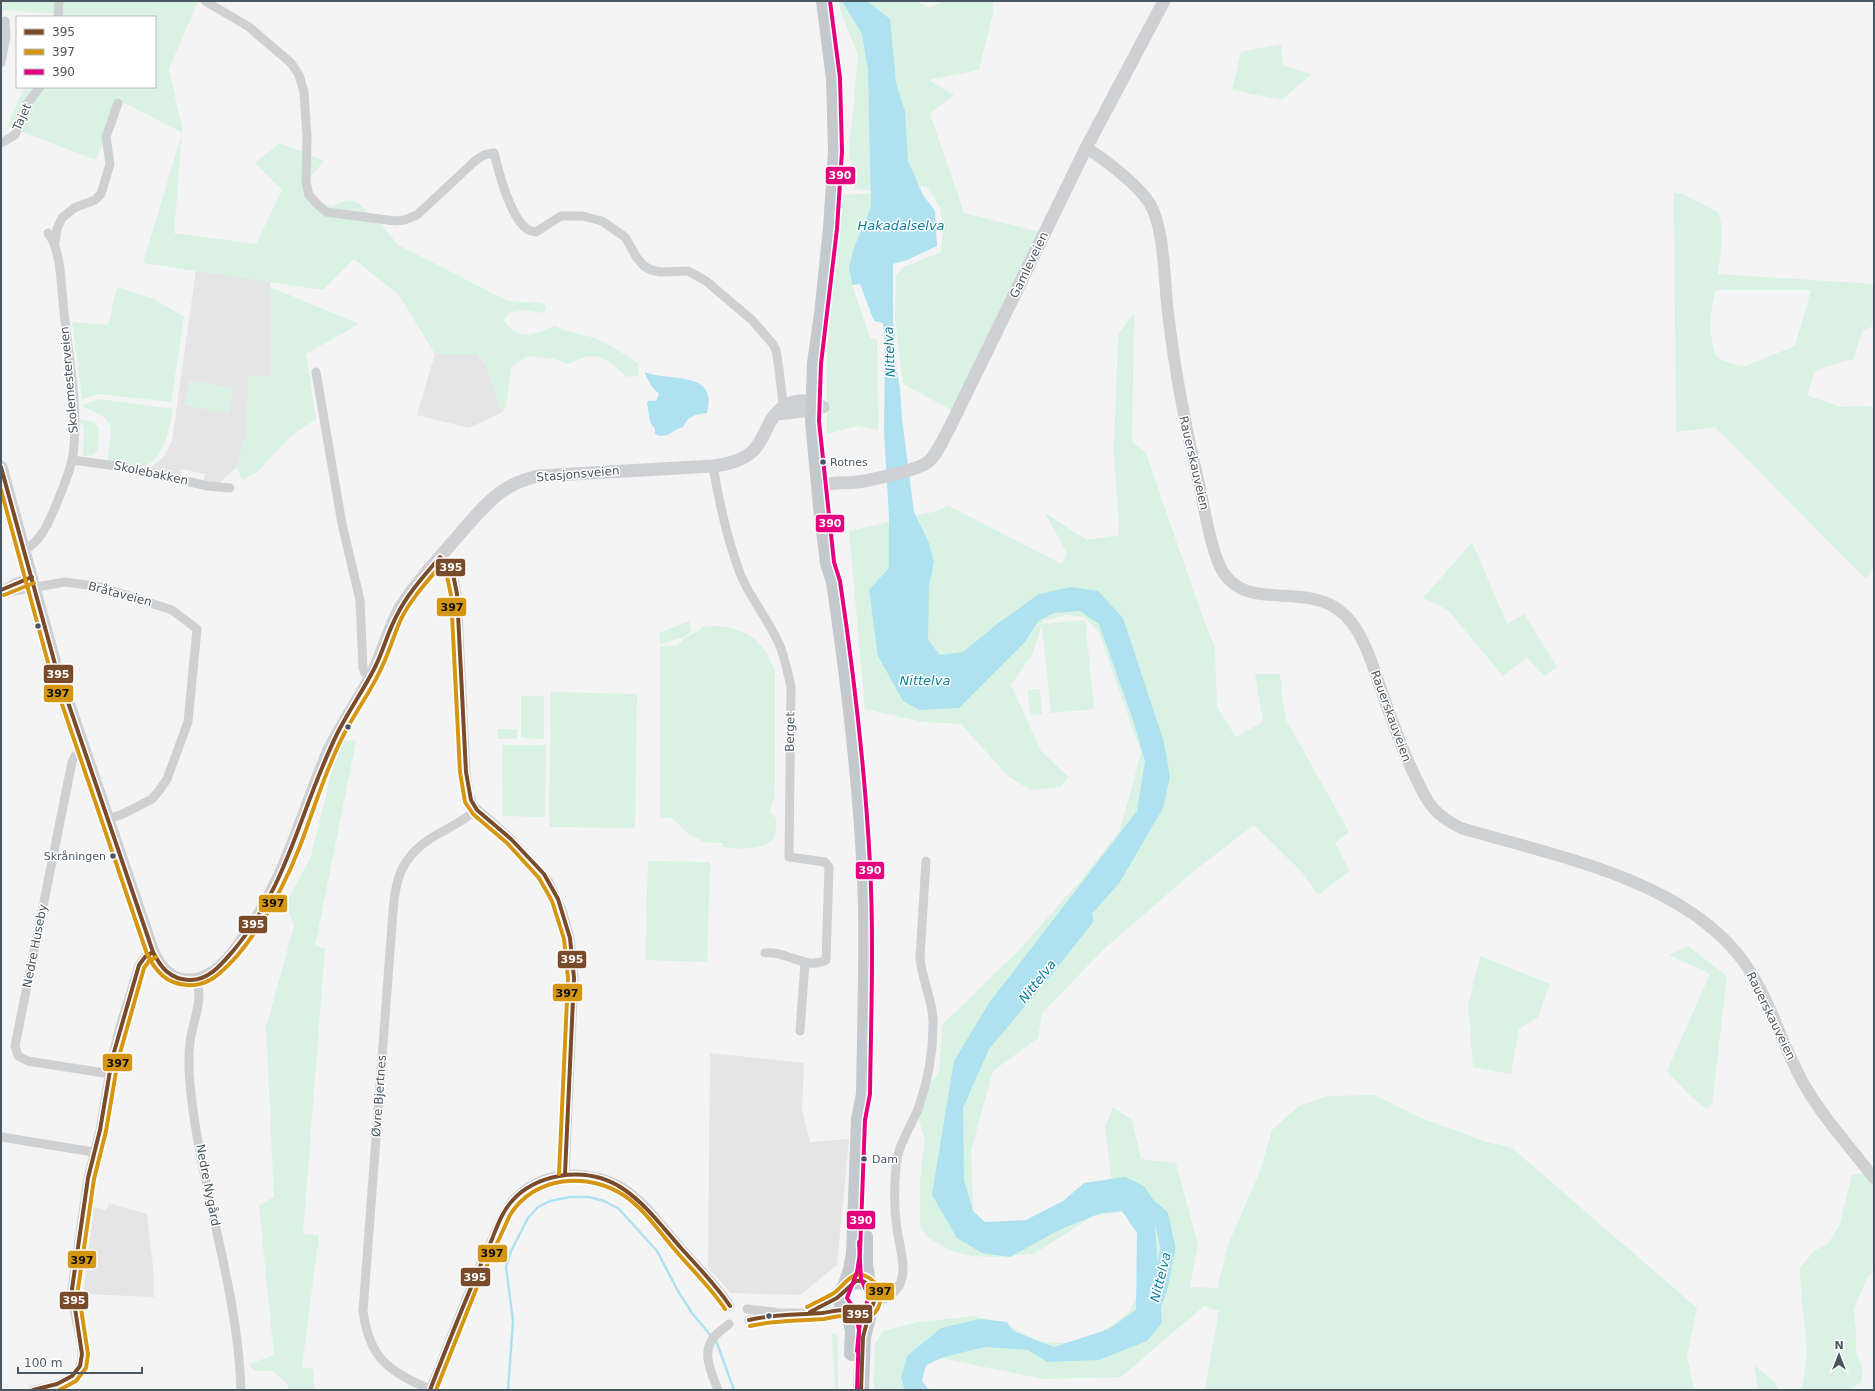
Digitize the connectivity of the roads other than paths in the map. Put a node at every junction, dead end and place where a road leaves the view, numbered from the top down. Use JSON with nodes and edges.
{"nodes":[{"id":1,"x":58,"y":1,"type":"edge"},
{"id":2,"x":205,"y":1,"type":"edge"},
{"id":3,"x":824,"y":1,"type":"edge"},
{"id":4,"x":1164,"y":1,"type":"edge"},
{"id":5,"x":58,"y":16,"type":"edge"},
{"id":6,"x":5,"y":21,"type":"dead end"},
{"id":7,"x":1,"y":62,"type":"edge"},
{"id":8,"x":39,"y":88,"type":"edge"},
{"id":9,"x":118,"y":103,"type":"dead end"},
{"id":10,"x":1,"y":143,"type":"edge"},
{"id":11,"x":1086,"y":148,"type":"junction"},
{"id":12,"x":48,"y":233,"type":"dead end"},
{"id":13,"x":55,"y":244,"type":"junction"},
{"id":14,"x":316,"y":372,"type":"dead end"},
{"id":15,"x":816,"y":406,"type":"junction"},
{"id":16,"x":781,"y":411,"type":"junction"},
{"id":17,"x":72,"y":460,"type":"junction"},
{"id":18,"x":713,"y":466,"type":"junction"},
{"id":19,"x":1,"y":467,"type":"edge"},
{"id":20,"x":230,"y":488,"type":"dead end"},
{"id":21,"x":825,"y":488,"type":"junction"},
{"id":22,"x":24,"y":550,"type":"junction"},
{"id":23,"x":440,"y":557,"type":"junction"},
{"id":24,"x":33,"y":582,"type":"junction"},
{"id":25,"x":2,"y":590,"type":"edge"},
{"id":26,"x":371,"y":677,"type":"junction"},
{"id":27,"x":85,"y":752,"type":"junction"},
{"id":28,"x":478,"y":810,"type":"junction"},
{"id":29,"x":108,"y":819,"type":"junction"},
{"id":30,"x":926,"y":861,"type":"dead end"},
{"id":31,"x":153,"y":952,"type":"junction"},
{"id":32,"x":766,"y":953,"type":"dead end"},
{"id":33,"x":805,"y":963,"type":"junction"},
{"id":34,"x":196,"y":980,"type":"junction"},
{"id":35,"x":800,"y":1031,"type":"dead end"},
{"id":36,"x":110,"y":1074,"type":"junction"},
{"id":37,"x":864,"y":1094,"type":"junction"},
{"id":38,"x":1,"y":1137,"type":"edge"},
{"id":39,"x":94,"y":1152,"type":"junction"},
{"id":40,"x":565,"y":1174,"type":"junction"},
{"id":41,"x":1873,"y":1177,"type":"edge"},
{"id":42,"x":899,"y":1286,"type":"junction"},
{"id":43,"x":844,"y":1291,"type":"junction"},
{"id":44,"x":871,"y":1297,"type":"junction"},
{"id":45,"x":730,"y":1306,"type":"dead end"},
{"id":46,"x":747,"y":1308,"type":"dead end"},
{"id":47,"x":847,"y":1311,"type":"junction"},
{"id":48,"x":810,"y":1312,"type":"junction"},
{"id":49,"x":777,"y":1313,"type":"junction"},
{"id":50,"x":749,"y":1320,"type":"dead end"},
{"id":51,"x":729,"y":1324,"type":"dead end"},
{"id":52,"x":33,"y":1390,"type":"edge"},
{"id":53,"x":241,"y":1390,"type":"edge"},
{"id":54,"x":430,"y":1390,"type":"edge"},
{"id":55,"x":718,"y":1390,"type":"edge"},
{"id":56,"x":851,"y":1390,"type":"edge"},
{"id":57,"x":861,"y":1390,"type":"edge"}],
"edges":[{"from":1,"to":5,"type":"street"},
{"from":2,"to":16,"type":"street"},
{"from":3,"to":15,"type":"highway"},
{"from":4,"to":11,"type":"main road","name":"Gamleveien"},
{"from":6,"to":7,"type":"street"},
{"from":8,"to":10,"type":"street","name":"Tajet"},
{"from":9,"to":13,"type":"street","name":"Skolemesterveien"},
{"from":11,"to":21,"type":"main road","name":"Gamleveien"},
{"from":11,"to":41,"type":"street","name":"Rauerskauveien"},
{"from":12,"to":13,"type":"street","name":"Skolemesterveien"},
{"from":13,"to":17,"type":"street","name":"Skolemesterveien"},
{"from":14,"to":26,"type":"street"},
{"from":15,"to":16,"type":"main road"},
{"from":15,"to":21,"type":"highway"},
{"from":16,"to":18,"type":"main road","name":"Stasjonsveien"},
{"from":17,"to":20,"type":"street","name":"Skolebakken"},
{"from":17,"to":22,"type":"street","name":"Skolemesterveien"},
{"from":18,"to":23,"type":"main road","name":"Stasjonsveien"},
{"from":18,"to":33,"type":"street","name":"Berget"},
{"from":19,"to":22,"type":"main road"},
{"from":21,"to":37,"type":"highway"},
{"from":22,"to":24,"type":"main road"},
{"from":23,"to":26,"type":"main road","name":"Stasjonsveien"},
{"from":23,"to":28,"type":"street"},
{"from":24,"to":25,"type":"street","name":"Bråtaveien"},
{"from":24,"to":27,"type":"main road"},
{"from":24,"to":29,"type":"street","name":"Bråtaveien"},
{"from":26,"to":34,"type":"main road","name":"Stasjonsveien"},
{"from":27,"to":29,"type":"main road"},
{"from":27,"to":36,"type":"street","name":"Nedre Huseby"},
{"from":28,"to":40,"type":"street"},
{"from":28,"to":54,"type":"street","name":"Øvre Bjertnes"},
{"from":29,"to":31,"type":"main road"},
{"from":30,"to":42,"type":"street"},
{"from":31,"to":34,"type":"main road"},
{"from":31,"to":36,"type":"street"},
{"from":32,"to":33,"type":"street","name":"Berget"},
{"from":33,"to":35,"type":"street"},
{"from":34,"to":53,"type":"street","name":"Nedre Nygård"},
{"from":36,"to":39,"type":"street"},
{"from":37,"to":43,"type":"highway"},
{"from":37,"to":44,"type":"highway"},
{"from":38,"to":39,"type":"street"},
{"from":39,"to":52,"type":"street"},
{"from":40,"to":45,"type":"street"},
{"from":40,"to":54,"type":"street"},
{"from":42,"to":44,"type":"street"},
{"from":42,"to":44,"type":"street"},
{"from":43,"to":44,"type":"highway"},
{"from":43,"to":47,"type":"highway"},
{"from":43,"to":48,"type":"street"},
{"from":44,"to":47,"type":"highway"},
{"from":44,"to":57,"type":"highway"},
{"from":46,"to":49,"type":"street"},
{"from":47,"to":48,"type":"street"},
{"from":47,"to":56,"type":"highway"},
{"from":48,"to":49,"type":"street"},
{"from":49,"to":50,"type":"street"},
{"from":51,"to":55,"type":"street"}]}
